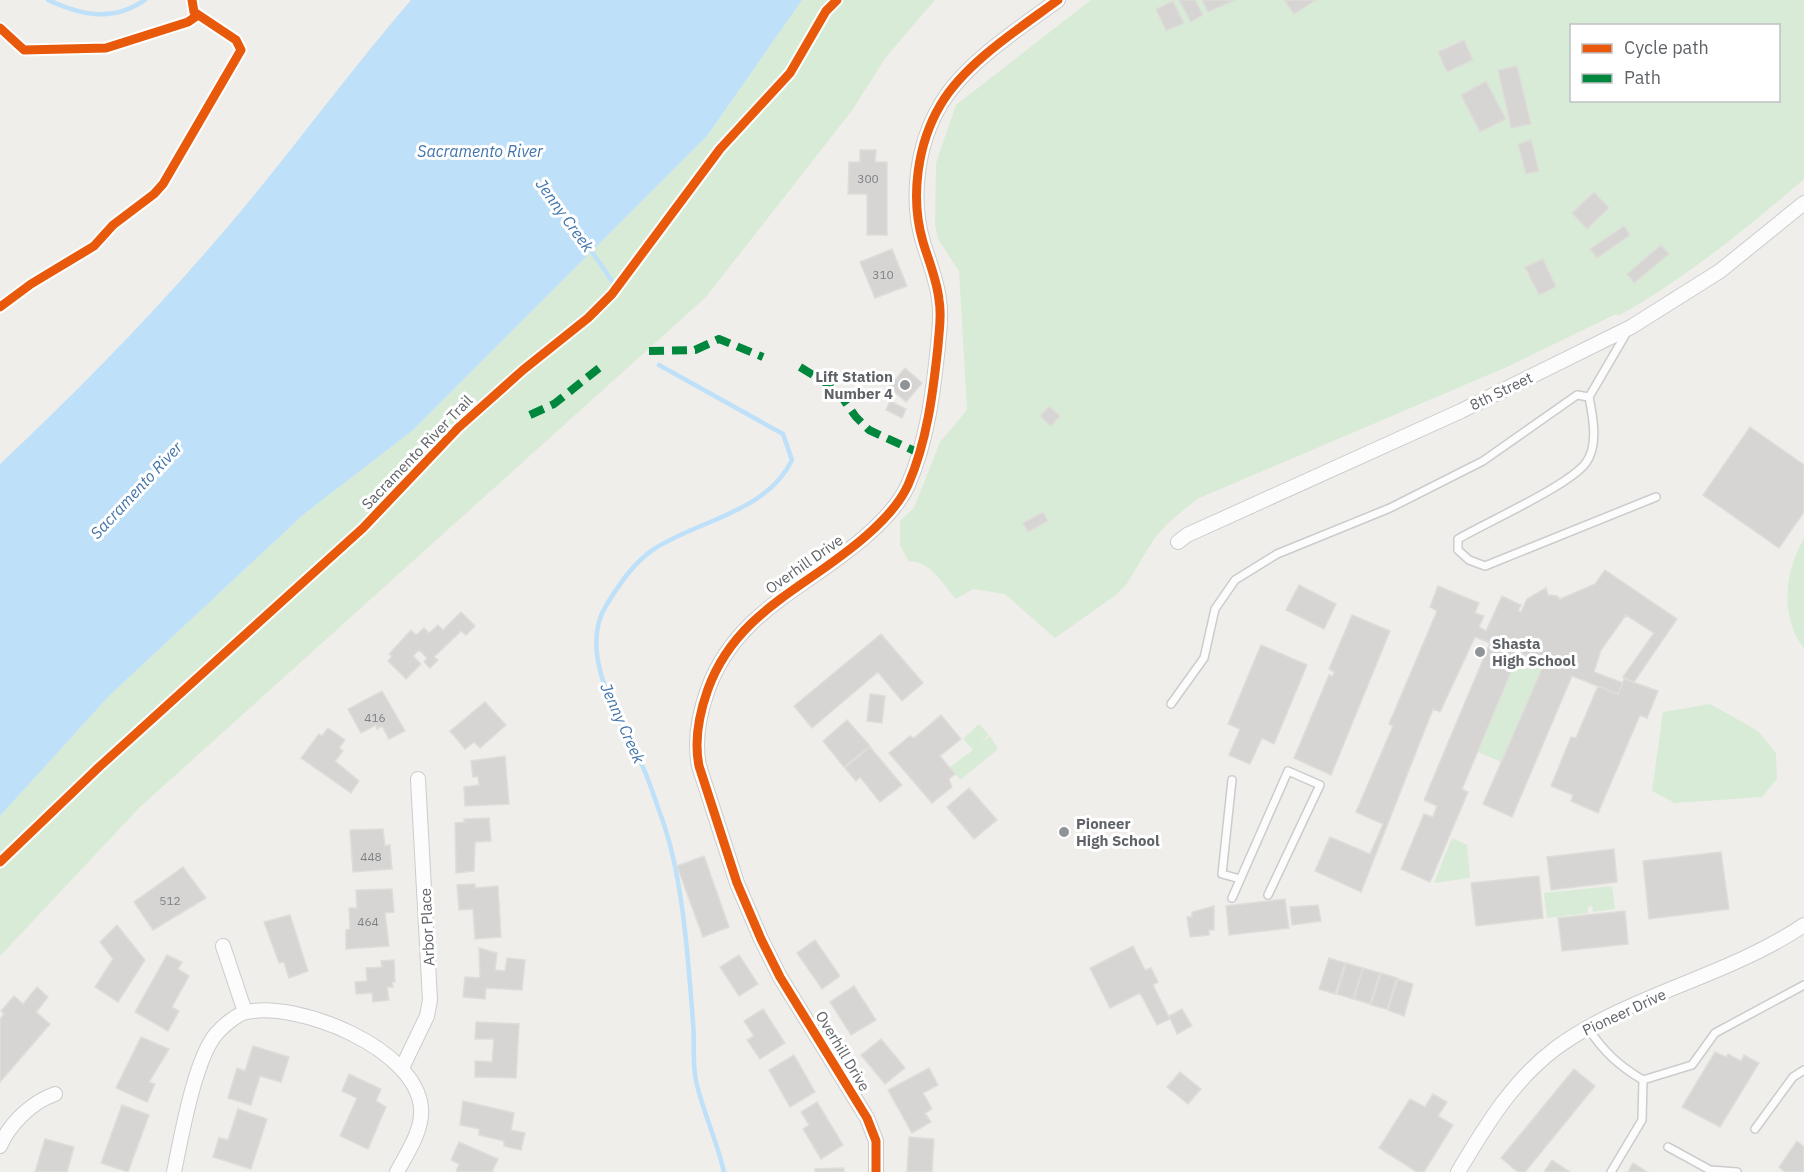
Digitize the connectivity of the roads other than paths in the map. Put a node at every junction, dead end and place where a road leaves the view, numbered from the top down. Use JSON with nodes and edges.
{"nodes":[{"id":1,"x":1058,"y":0,"type":"edge"},
{"id":2,"x":1804,"y":203,"type":"edge"},
{"id":3,"x":1631,"y":327,"type":"junction"},
{"id":4,"x":1589,"y":397,"type":"junction"},
{"id":5,"x":1656,"y":497,"type":"dead end"},
{"id":6,"x":1178,"y":542,"type":"dead end"},
{"id":7,"x":1171,"y":704,"type":"dead end"},
{"id":8,"x":418,"y":779,"type":"dead end"},
{"id":9,"x":1232,"y":780,"type":"dead end"},
{"id":10,"x":1240,"y":879,"type":"junction"},
{"id":11,"x":1268,"y":895,"type":"dead end"},
{"id":12,"x":1232,"y":898,"type":"dead end"},
{"id":13,"x":1804,"y":925,"type":"edge"},
{"id":14,"x":223,"y":946,"type":"dead end"},
{"id":15,"x":1804,"y":985,"type":"edge"},
{"id":16,"x":245,"y":1012,"type":"junction"},
{"id":17,"x":1588,"y":1028,"type":"junction"},
{"id":18,"x":402,"y":1068,"type":"junction"},
{"id":19,"x":1804,"y":1070,"type":"edge"},
{"id":20,"x":1643,"y":1080,"type":"junction"},
{"id":21,"x":55,"y":1094,"type":"dead end"},
{"id":22,"x":1755,"y":1129,"type":"dead end"},
{"id":23,"x":0,"y":1146,"type":"edge"},
{"id":24,"x":1668,"y":1147,"type":"dead end"},
{"id":25,"x":1709,"y":1171,"type":"edge"},
{"id":26,"x":174,"y":1172,"type":"edge"},
{"id":27,"x":397,"y":1172,"type":"edge"},
{"id":28,"x":876,"y":1172,"type":"edge"},
{"id":29,"x":1458,"y":1172,"type":"edge"},
{"id":30,"x":1611,"y":1172,"type":"edge"},
{"id":31,"x":1737,"y":1172,"type":"edge"}],
"edges":[{"from":1,"to":28,"type":"street","name":"Overhill Drive"},
{"from":2,"to":3,"type":"street","name":"8th Street"},
{"from":3,"to":4,"type":"lane"},
{"from":3,"to":6,"type":"street","name":"8th Street"},
{"from":4,"to":5,"type":"lane"},
{"from":4,"to":7,"type":"lane"},
{"from":8,"to":18,"type":"street","name":"Arbor Place"},
{"from":9,"to":10,"type":"lane"},
{"from":10,"to":11,"type":"lane"},
{"from":10,"to":12,"type":"lane"},
{"from":13,"to":17,"type":"street","name":"Pioneer Drive"},
{"from":14,"to":16,"type":"street"},
{"from":15,"to":20,"type":"lane"},
{"from":16,"to":18,"type":"street"},
{"from":16,"to":26,"type":"street"},
{"from":17,"to":20,"type":"lane"},
{"from":17,"to":29,"type":"street","name":"Pioneer Drive"},
{"from":18,"to":27,"type":"street"},
{"from":19,"to":22,"type":"lane"},
{"from":20,"to":30,"type":"lane"},
{"from":21,"to":23,"type":"street"},
{"from":24,"to":25,"type":"lane"},
{"from":25,"to":31,"type":"lane"}]}
